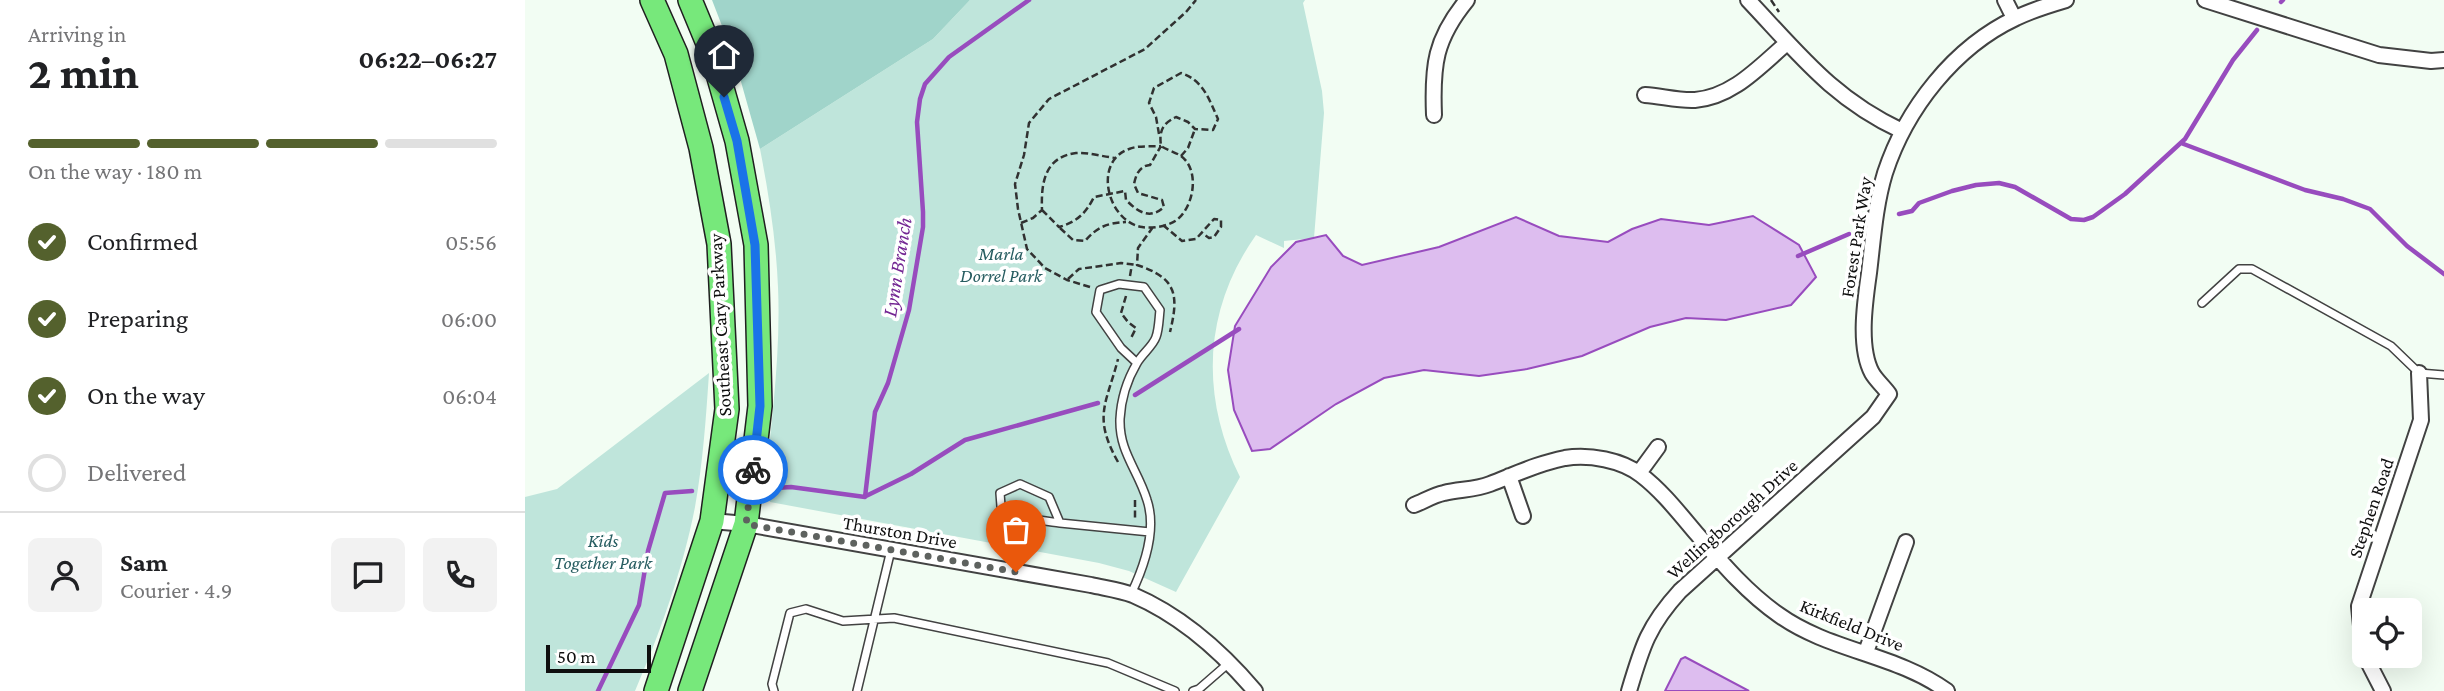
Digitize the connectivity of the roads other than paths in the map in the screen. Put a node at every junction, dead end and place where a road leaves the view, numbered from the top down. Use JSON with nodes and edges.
{"nodes":[{"id":1,"x":652,"y":0,"type":"edge"},
{"id":2,"x":690,"y":0,"type":"edge"},
{"id":3,"x":1467,"y":0,"type":"edge"},
{"id":4,"x":1748,"y":0,"type":"edge"},
{"id":5,"x":2005,"y":0,"type":"edge"},
{"id":6,"x":2066,"y":0,"type":"edge"},
{"id":7,"x":2205,"y":0,"type":"edge"},
{"id":8,"x":2014,"y":18,"type":"junction"},
{"id":9,"x":1787,"y":43,"type":"junction"},
{"id":10,"x":2444,"y":60,"type":"edge"},
{"id":11,"x":1645,"y":95,"type":"dead end"},
{"id":12,"x":1434,"y":114,"type":"dead end"},
{"id":13,"x":1902,"y":131,"type":"junction"},
{"id":14,"x":2202,"y":303,"type":"dead end"},
{"id":15,"x":1137,"y":363,"type":"junction"},
{"id":16,"x":2419,"y":373,"type":"junction"},
{"id":17,"x":2444,"y":375,"type":"edge"},
{"id":18,"x":1889,"y":394,"type":"joint"},
{"id":19,"x":1658,"y":447,"type":"dead end"},
{"id":20,"x":1640,"y":473,"type":"junction"},
{"id":21,"x":1509,"y":476,"type":"junction"},
{"id":22,"x":1414,"y":505,"type":"dead end"},
{"id":23,"x":1523,"y":516,"type":"dead end"},
{"id":24,"x":712,"y":521,"type":"junction"},
{"id":25,"x":1060,"y":523,"type":"junction"},
{"id":26,"x":746,"y":524,"type":"junction"},
{"id":27,"x":1150,"y":532,"type":"junction"},
{"id":28,"x":1906,"y":542,"type":"dead end"},
{"id":29,"x":891,"y":550,"type":"junction"},
{"id":30,"x":1718,"y":558,"type":"junction"},
{"id":31,"x":1131,"y":594,"type":"junction"},
{"id":32,"x":2362,"y":598,"type":"edge"},
{"id":33,"x":875,"y":619,"type":"junction"},
{"id":34,"x":1866,"y":652,"type":"junction"},
{"id":35,"x":1230,"y":662,"type":"junction"},
{"id":36,"x":2371,"y":668,"type":"edge"},
{"id":37,"x":1197,"y":690,"type":"edge"},
{"id":38,"x":656,"y":691,"type":"edge"},
{"id":39,"x":690,"y":691,"type":"edge"},
{"id":40,"x":774,"y":691,"type":"edge"},
{"id":41,"x":857,"y":691,"type":"edge"},
{"id":42,"x":1175,"y":691,"type":"edge"},
{"id":43,"x":1255,"y":691,"type":"edge"},
{"id":44,"x":1629,"y":691,"type":"edge"},
{"id":45,"x":1947,"y":691,"type":"edge"},
{"id":46,"x":2383,"y":691,"type":"edge"}],
"edges":[{"from":1,"to":24,"type":"main road","name":"Southeast Cary Parkway"},
{"from":2,"to":26,"type":"main road","name":"Southeast Cary Parkway"},
{"from":3,"to":12,"type":"street"},
{"from":4,"to":9,"type":"street"},
{"from":5,"to":8,"type":"street"},
{"from":6,"to":8,"type":"street","name":"Forest Park Way"},
{"from":7,"to":10,"type":"street"},
{"from":8,"to":13,"type":"street","name":"Forest Park Way"},
{"from":9,"to":11,"type":"street"},
{"from":9,"to":13,"type":"street"},
{"from":13,"to":18,"type":"street","name":"Forest Park Way"},
{"from":14,"to":16,"type":"lane"},
{"from":15,"to":15,"type":"lane"},
{"from":15,"to":27,"type":"lane"},
{"from":16,"to":17,"type":"lane"},
{"from":16,"to":32,"type":"street","name":"Stephen Road"},
{"from":18,"to":30,"type":"street","name":"Wellingborough Drive"},
{"from":19,"to":20,"type":"street"},
{"from":20,"to":21,"type":"street"},
{"from":20,"to":30,"type":"street","name":"Kirkfield Drive"},
{"from":21,"to":22,"type":"street"},
{"from":21,"to":23,"type":"street"},
{"from":24,"to":26,"type":"street","name":"Thurston Drive"},
{"from":24,"to":38,"type":"main road","name":"Southeast Cary Parkway"},
{"from":25,"to":25,"type":"lane"},
{"from":25,"to":27,"type":"lane"},
{"from":26,"to":29,"type":"street","name":"Thurston Drive"},
{"from":26,"to":39,"type":"main road","name":"Southeast Cary Parkway"},
{"from":27,"to":31,"type":"lane"},
{"from":28,"to":34,"type":"street"},
{"from":29,"to":31,"type":"street","name":"Thurston Drive"},
{"from":29,"to":33,"type":"lane"},
{"from":30,"to":34,"type":"street","name":"Kirkfield Drive"},
{"from":30,"to":44,"type":"street","name":"Wellingborough Drive"},
{"from":31,"to":35,"type":"street","name":"Thurston Drive"},
{"from":33,"to":40,"type":"lane"},
{"from":33,"to":41,"type":"lane"},
{"from":33,"to":42,"type":"lane"},
{"from":34,"to":45,"type":"street","name":"Kirkfield Drive"},
{"from":35,"to":37,"type":"lane"},
{"from":35,"to":43,"type":"street","name":"Thurston Drive"},
{"from":36,"to":46,"type":"street","name":"Stephen Road"}]}
